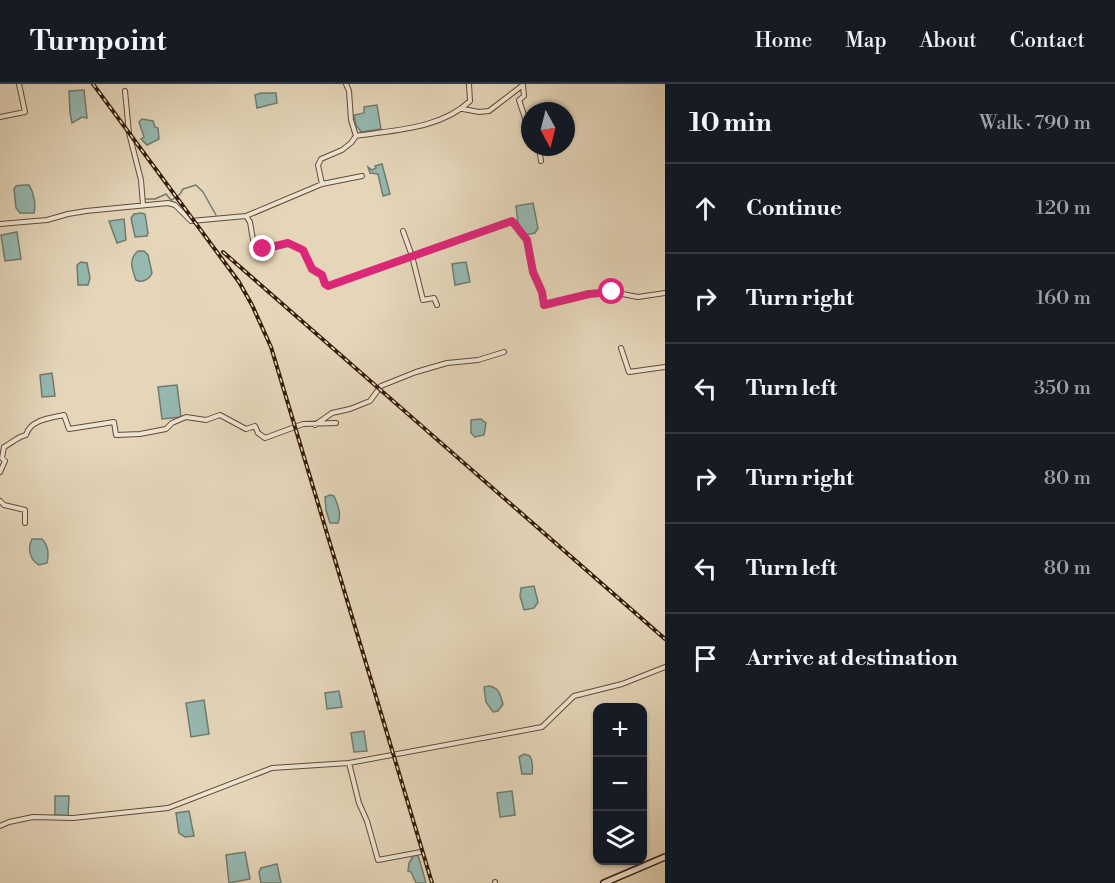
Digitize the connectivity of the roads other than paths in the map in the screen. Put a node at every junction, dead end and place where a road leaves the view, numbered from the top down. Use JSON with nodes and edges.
{"nodes":[{"id":1,"x":19,"y":84,"type":"edge"},
{"id":2,"x":346,"y":84,"type":"edge"},
{"id":3,"x":470,"y":84,"type":"edge"},
{"id":4,"x":523,"y":84,"type":"edge"},
{"id":5,"x":125,"y":91,"type":"dead end"},
{"id":6,"x":521,"y":106,"type":"edge"},
{"id":7,"x":463,"y":108,"type":"junction"},
{"id":8,"x":0,"y":117,"type":"edge"},
{"id":9,"x":356,"y":136,"type":"junction"},
{"id":10,"x":540,"y":156,"type":"edge"},
{"id":11,"x":541,"y":161,"type":"dead end"},
{"id":12,"x":362,"y":176,"type":"dead end"},
{"id":13,"x":322,"y":184,"type":"junction"},
{"id":14,"x":144,"y":205,"type":"junction"},
{"id":15,"x":246,"y":216,"type":"junction"},
{"id":16,"x":0,"y":225,"type":"edge"},
{"id":17,"x":403,"y":231,"type":"dead end"},
{"id":18,"x":412,"y":256,"type":"junction"},
{"id":19,"x":665,"y":293,"type":"edge"},
{"id":20,"x":437,"y":305,"type":"dead end"},
{"id":21,"x":621,"y":348,"type":"dead end"},
{"id":22,"x":504,"y":352,"type":"dead end"},
{"id":23,"x":665,"y":367,"type":"edge"},
{"id":24,"x":336,"y":423,"type":"dead end"},
{"id":25,"x":315,"y":425,"type":"junction"},
{"id":26,"x":0,"y":472,"type":"edge"},
{"id":27,"x":2,"y":503,"type":"edge"},
{"id":28,"x":0,"y":510,"type":"edge"},
{"id":29,"x":25,"y":523,"type":"dead end"},
{"id":30,"x":665,"y":667,"type":"edge"},
{"id":31,"x":349,"y":763,"type":"junction"},
{"id":32,"x":0,"y":826,"type":"edge"},
{"id":33,"x":421,"y":852,"type":"dead end"},
{"id":34,"x":665,"y":856,"type":"edge"},
{"id":35,"x":604,"y":883,"type":"edge"}],
"edges":[{"from":1,"to":8,"type":"street"},
{"from":2,"to":9,"type":"street"},
{"from":3,"to":7,"type":"street"},
{"from":4,"to":6,"type":"street"},
{"from":4,"to":7,"type":"street"},
{"from":5,"to":14,"type":"street"},
{"from":7,"to":9,"type":"street"},
{"from":9,"to":13,"type":"street"},
{"from":10,"to":11,"type":"street"},
{"from":12,"to":13,"type":"street"},
{"from":13,"to":15,"type":"street"},
{"from":14,"to":15,"type":"street"},
{"from":14,"to":16,"type":"street"},
{"from":15,"to":18,"type":"street"},
{"from":17,"to":18,"type":"street"},
{"from":18,"to":19,"type":"street"},
{"from":18,"to":20,"type":"street"},
{"from":21,"to":23,"type":"street"},
{"from":22,"to":25,"type":"street"},
{"from":24,"to":25,"type":"street"},
{"from":25,"to":26,"type":"street"},
{"from":27,"to":28,"type":"street"},
{"from":27,"to":29,"type":"street"},
{"from":30,"to":31,"type":"street"},
{"from":31,"to":32,"type":"street"},
{"from":31,"to":33,"type":"street"},
{"from":34,"to":35,"type":"main road"}]}
